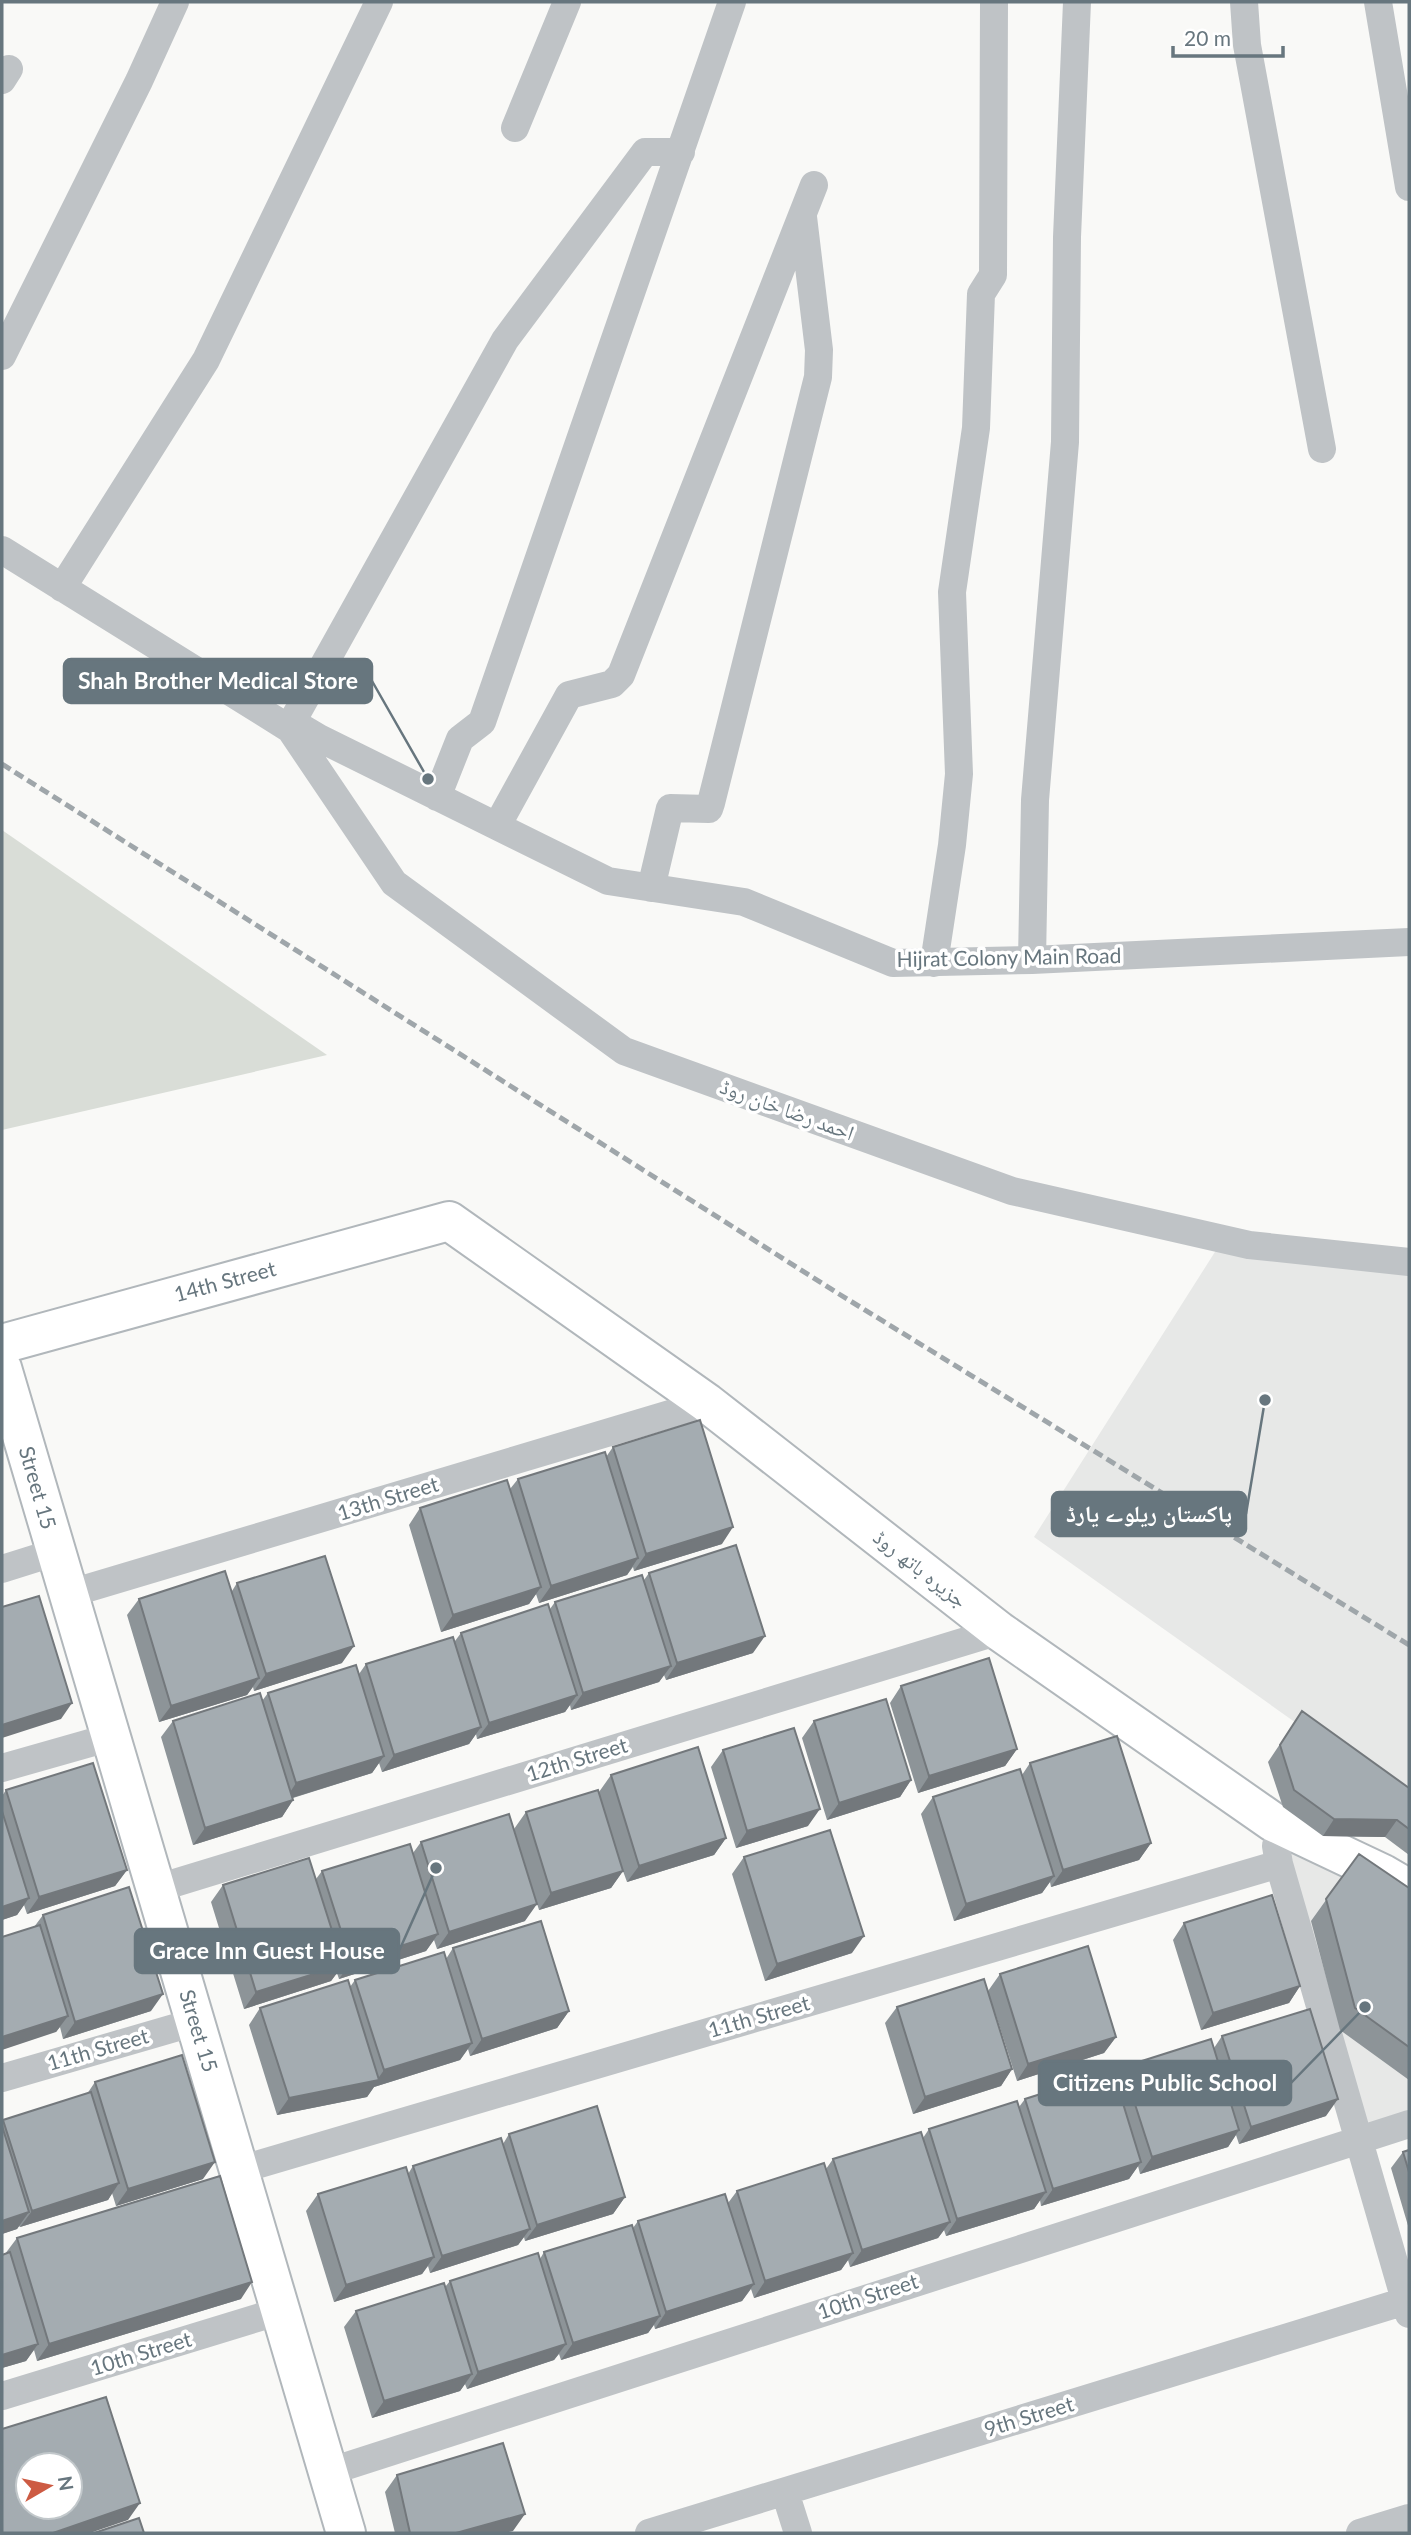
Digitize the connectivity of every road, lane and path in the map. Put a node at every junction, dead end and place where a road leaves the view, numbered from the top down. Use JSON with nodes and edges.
{"nodes":[{"id":1,"x":175,"y":2,"type":"edge"},
{"id":2,"x":379,"y":2,"type":"edge"},
{"id":3,"x":567,"y":2,"type":"edge"},
{"id":4,"x":732,"y":2,"type":"edge"},
{"id":5,"x":993,"y":2,"type":"edge"},
{"id":6,"x":1077,"y":2,"type":"edge"},
{"id":7,"x":1244,"y":2,"type":"edge"},
{"id":8,"x":1378,"y":2,"type":"edge"},
{"id":9,"x":515,"y":128,"type":"dead end"},
{"id":10,"x":681,"y":152,"type":"junction"},
{"id":11,"x":814,"y":185,"type":"dead end"},
{"id":12,"x":1409,"y":187,"type":"edge"},
{"id":13,"x":803,"y":213,"type":"junction"},
{"id":14,"x":2,"y":356,"type":"edge"},
{"id":15,"x":1322,"y":450,"type":"dead end"},
{"id":16,"x":2,"y":550,"type":"edge"},
{"id":17,"x":62,"y":588,"type":"junction"},
{"id":18,"x":291,"y":725,"type":"junction"},
{"id":19,"x":437,"y":797,"type":"junction"},
{"id":20,"x":497,"y":826,"type":"junction"},
{"id":21,"x":651,"y":888,"type":"junction"},
{"id":22,"x":1409,"y":942,"type":"edge"},
{"id":23,"x":1032,"y":960,"type":"junction"},
{"id":24,"x":934,"y":963,"type":"junction"},
{"id":25,"x":449,"y":1222,"type":"joint"},
{"id":26,"x":1409,"y":1262,"type":"edge"},
{"id":27,"x":2,"y":1344,"type":"edge"},
{"id":28,"x":2,"y":1368,"type":"edge"},
{"id":29,"x":707,"y":1403,"type":"junction"},
{"id":30,"x":56,"y":1552,"type":"junction"},
{"id":31,"x":2,"y":1569,"type":"edge"},
{"id":32,"x":68,"y":1594,"type":"junction"},
{"id":33,"x":999,"y":1631,"type":"junction"},
{"id":34,"x":111,"y":1737,"type":"junction"},
{"id":35,"x":2,"y":1768,"type":"edge"},
{"id":36,"x":1272,"y":1822,"type":"junction"},
{"id":37,"x":1279,"y":1864,"type":"junction"},
{"id":38,"x":155,"y":1889,"type":"junction"},
{"id":39,"x":1409,"y":1889,"type":"edge"},
{"id":40,"x":195,"y":2022,"type":"junction"},
{"id":41,"x":2,"y":2078,"type":"edge"},
{"id":42,"x":1409,"y":2124,"type":"edge"},
{"id":43,"x":1359,"y":2139,"type":"junction"},
{"id":44,"x":239,"y":2170,"type":"junction"},
{"id":45,"x":1408,"y":2305,"type":"edge"},
{"id":46,"x":281,"y":2311,"type":"junction"},
{"id":47,"x":2,"y":2396,"type":"edge"},
{"id":48,"x":328,"y":2472,"type":"junction"},
{"id":49,"x":785,"y":2492,"type":"junction"},
{"id":50,"x":1409,"y":2518,"type":"edge"},
{"id":51,"x":346,"y":2533,"type":"edge"},
{"id":52,"x":649,"y":2533,"type":"edge"},
{"id":53,"x":798,"y":2533,"type":"edge"},
{"id":54,"x":1360,"y":2533,"type":"edge"}],
"edges":[{"from":1,"to":14,"type":"street"},
{"from":2,"to":17,"type":"street"},
{"from":3,"to":9,"type":"street"},
{"from":4,"to":10,"type":"street"},
{"from":5,"to":24,"type":"street"},
{"from":6,"to":23,"type":"street"},
{"from":7,"to":15,"type":"street"},
{"from":8,"to":12,"type":"street"},
{"from":10,"to":18,"type":"street"},
{"from":10,"to":19,"type":"street"},
{"from":11,"to":13,"type":"street"},
{"from":13,"to":20,"type":"street"},
{"from":13,"to":21,"type":"street"},
{"from":16,"to":17,"type":"street","name":"Hijrat Colony Main Road"},
{"from":17,"to":18,"type":"street","name":"Hijrat Colony Main Road"},
{"from":18,"to":19,"type":"street","name":"Hijrat Colony Main Road"},
{"from":18,"to":26,"type":"street","name":"احمد رضا خان روڈ"},
{"from":19,"to":20,"type":"street","name":"Hijrat Colony Main Road"},
{"from":20,"to":21,"type":"street","name":"Hijrat Colony Main Road"},
{"from":21,"to":24,"type":"street","name":"Hijrat Colony Main Road"},
{"from":22,"to":23,"type":"street","name":"Hijrat Colony Main Road"},
{"from":23,"to":24,"type":"street","name":"Hijrat Colony Main Road"},
{"from":25,"to":27,"type":"street","name":"14th Street"},
{"from":25,"to":29,"type":"street","name":"جزیرہ باتھ روڈ"},
{"from":28,"to":30,"type":"street","name":"Street 15"},
{"from":29,"to":32,"type":"street","name":"13th Street"},
{"from":29,"to":33,"type":"street","name":"جزیرہ باتھ روڈ"},
{"from":30,"to":31,"type":"street"},
{"from":30,"to":32,"type":"street","name":"Street 15"},
{"from":32,"to":34,"type":"street","name":"Street 15"},
{"from":33,"to":36,"type":"street","name":"جزیرہ باتھ روڈ"},
{"from":33,"to":38,"type":"street","name":"12th Street"},
{"from":34,"to":35,"type":"street"},
{"from":34,"to":38,"type":"street","name":"Street 15"},
{"from":36,"to":37,"type":"street"},
{"from":36,"to":39,"type":"street","name":"جزیرہ باتھ روڈ"},
{"from":37,"to":43,"type":"street"},
{"from":37,"to":44,"type":"street","name":"11th Street"},
{"from":38,"to":40,"type":"street","name":"Street 15"},
{"from":40,"to":41,"type":"street","name":"11th Street"},
{"from":40,"to":44,"type":"street","name":"Street 15"},
{"from":42,"to":43,"type":"street","name":"10th Street"},
{"from":43,"to":45,"type":"street"},
{"from":43,"to":48,"type":"street","name":"10th Street"},
{"from":44,"to":46,"type":"street","name":"Street 15"},
{"from":45,"to":49,"type":"street","name":"9th Street"},
{"from":46,"to":47,"type":"street","name":"10th Street"},
{"from":46,"to":48,"type":"street","name":"Street 15"},
{"from":48,"to":51,"type":"street","name":"Street 15"},
{"from":49,"to":52,"type":"street","name":"9th Street"},
{"from":49,"to":53,"type":"street"},
{"from":50,"to":54,"type":"street"}]}
